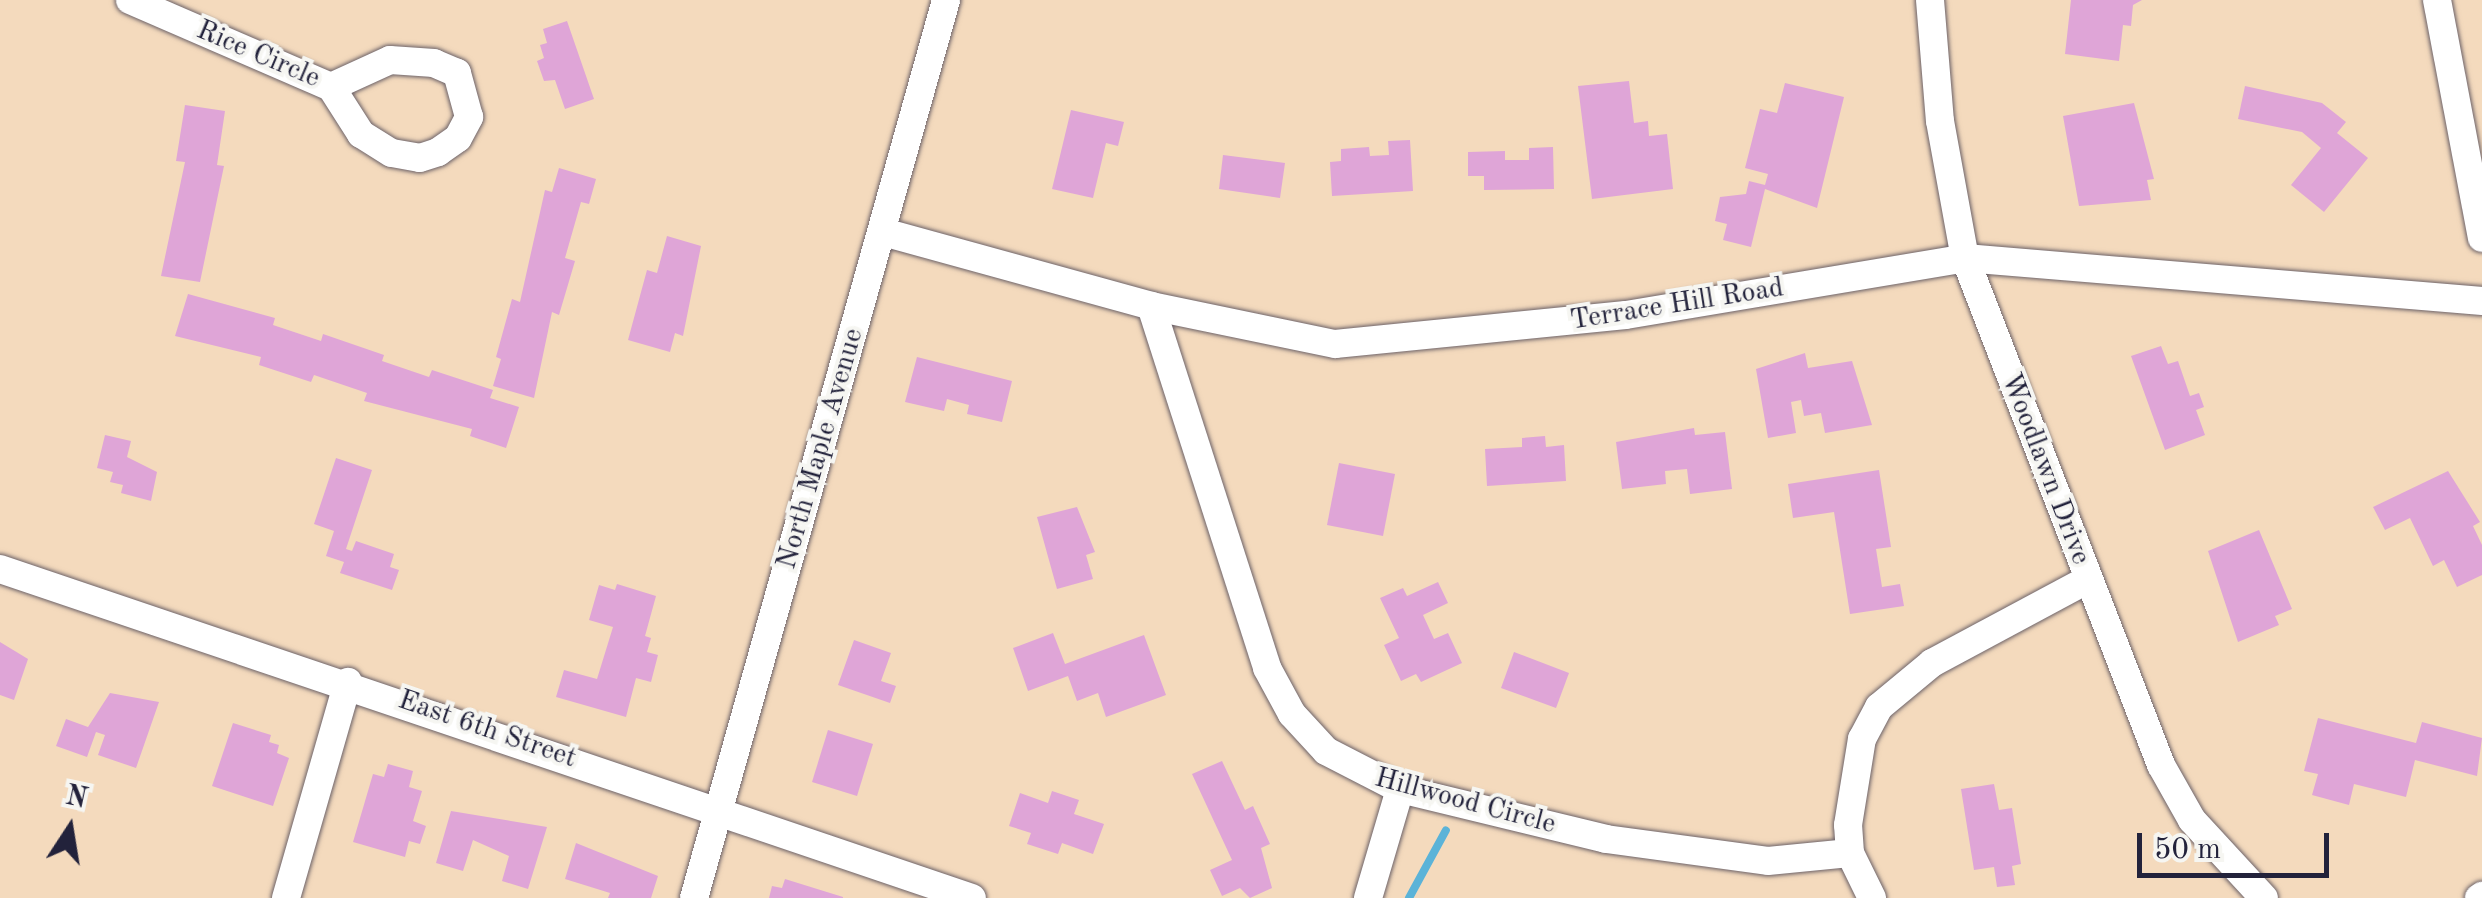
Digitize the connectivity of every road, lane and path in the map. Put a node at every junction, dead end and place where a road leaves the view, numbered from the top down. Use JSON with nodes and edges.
{"nodes":[{"id":1,"x":130,"y":0,"type":"edge"},
{"id":2,"x":946,"y":0,"type":"edge"},
{"id":3,"x":1930,"y":0,"type":"edge"},
{"id":4,"x":2437,"y":0,"type":"edge"},
{"id":5,"x":331,"y":86,"type":"junction"},
{"id":6,"x":883,"y":232,"type":"junction"},
{"id":7,"x":2482,"y":238,"type":"edge"},
{"id":8,"x":1965,"y":258,"type":"junction"},
{"id":9,"x":2482,"y":301,"type":"edge"},
{"id":10,"x":1151,"y":306,"type":"junction"},
{"id":11,"x":0,"y":569,"type":"edge"},
{"id":12,"x":2087,"y":580,"type":"junction"},
{"id":13,"x":348,"y":682,"type":"junction"},
{"id":14,"x":1400,"y":789,"type":"junction"},
{"id":15,"x":719,"y":810,"type":"junction"},
{"id":16,"x":1850,"y":853,"type":"junction"},
{"id":17,"x":286,"y":898,"type":"edge"},
{"id":18,"x":694,"y":898,"type":"edge"},
{"id":19,"x":972,"y":898,"type":"edge"},
{"id":20,"x":1368,"y":898,"type":"edge"},
{"id":21,"x":1872,"y":898,"type":"edge"},
{"id":22,"x":2264,"y":898,"type":"edge"}],
"edges":[{"from":1,"to":5,"type":"street","name":"Rice Circle"},
{"from":2,"to":6,"type":"street","name":"North Maple Avenue"},
{"from":3,"to":8,"type":"street","name":"Woodlawn Drive"},
{"from":4,"to":7,"type":"street"},
{"from":5,"to":5,"type":"street","name":"Rice Circle"},
{"from":6,"to":10,"type":"street","name":"Terrace Hill Road"},
{"from":6,"to":15,"type":"street","name":"North Maple Avenue"},
{"from":8,"to":9,"type":"street","name":"Terrace Hill Road"},
{"from":8,"to":10,"type":"street","name":"Terrace Hill Road"},
{"from":8,"to":12,"type":"street","name":"Woodlawn Drive"},
{"from":10,"to":14,"type":"street","name":"Hillwood Circle"},
{"from":11,"to":13,"type":"street","name":"East 6th Street"},
{"from":12,"to":16,"type":"street"},
{"from":12,"to":22,"type":"street","name":"Woodlawn Drive"},
{"from":13,"to":15,"type":"street","name":"East 6th Street"},
{"from":13,"to":17,"type":"street"},
{"from":14,"to":16,"type":"street","name":"Hillwood Circle"},
{"from":14,"to":20,"type":"street"},
{"from":15,"to":18,"type":"street","name":"North Maple Avenue"},
{"from":15,"to":19,"type":"street","name":"East 6th Street"},
{"from":16,"to":21,"type":"street"}]}
